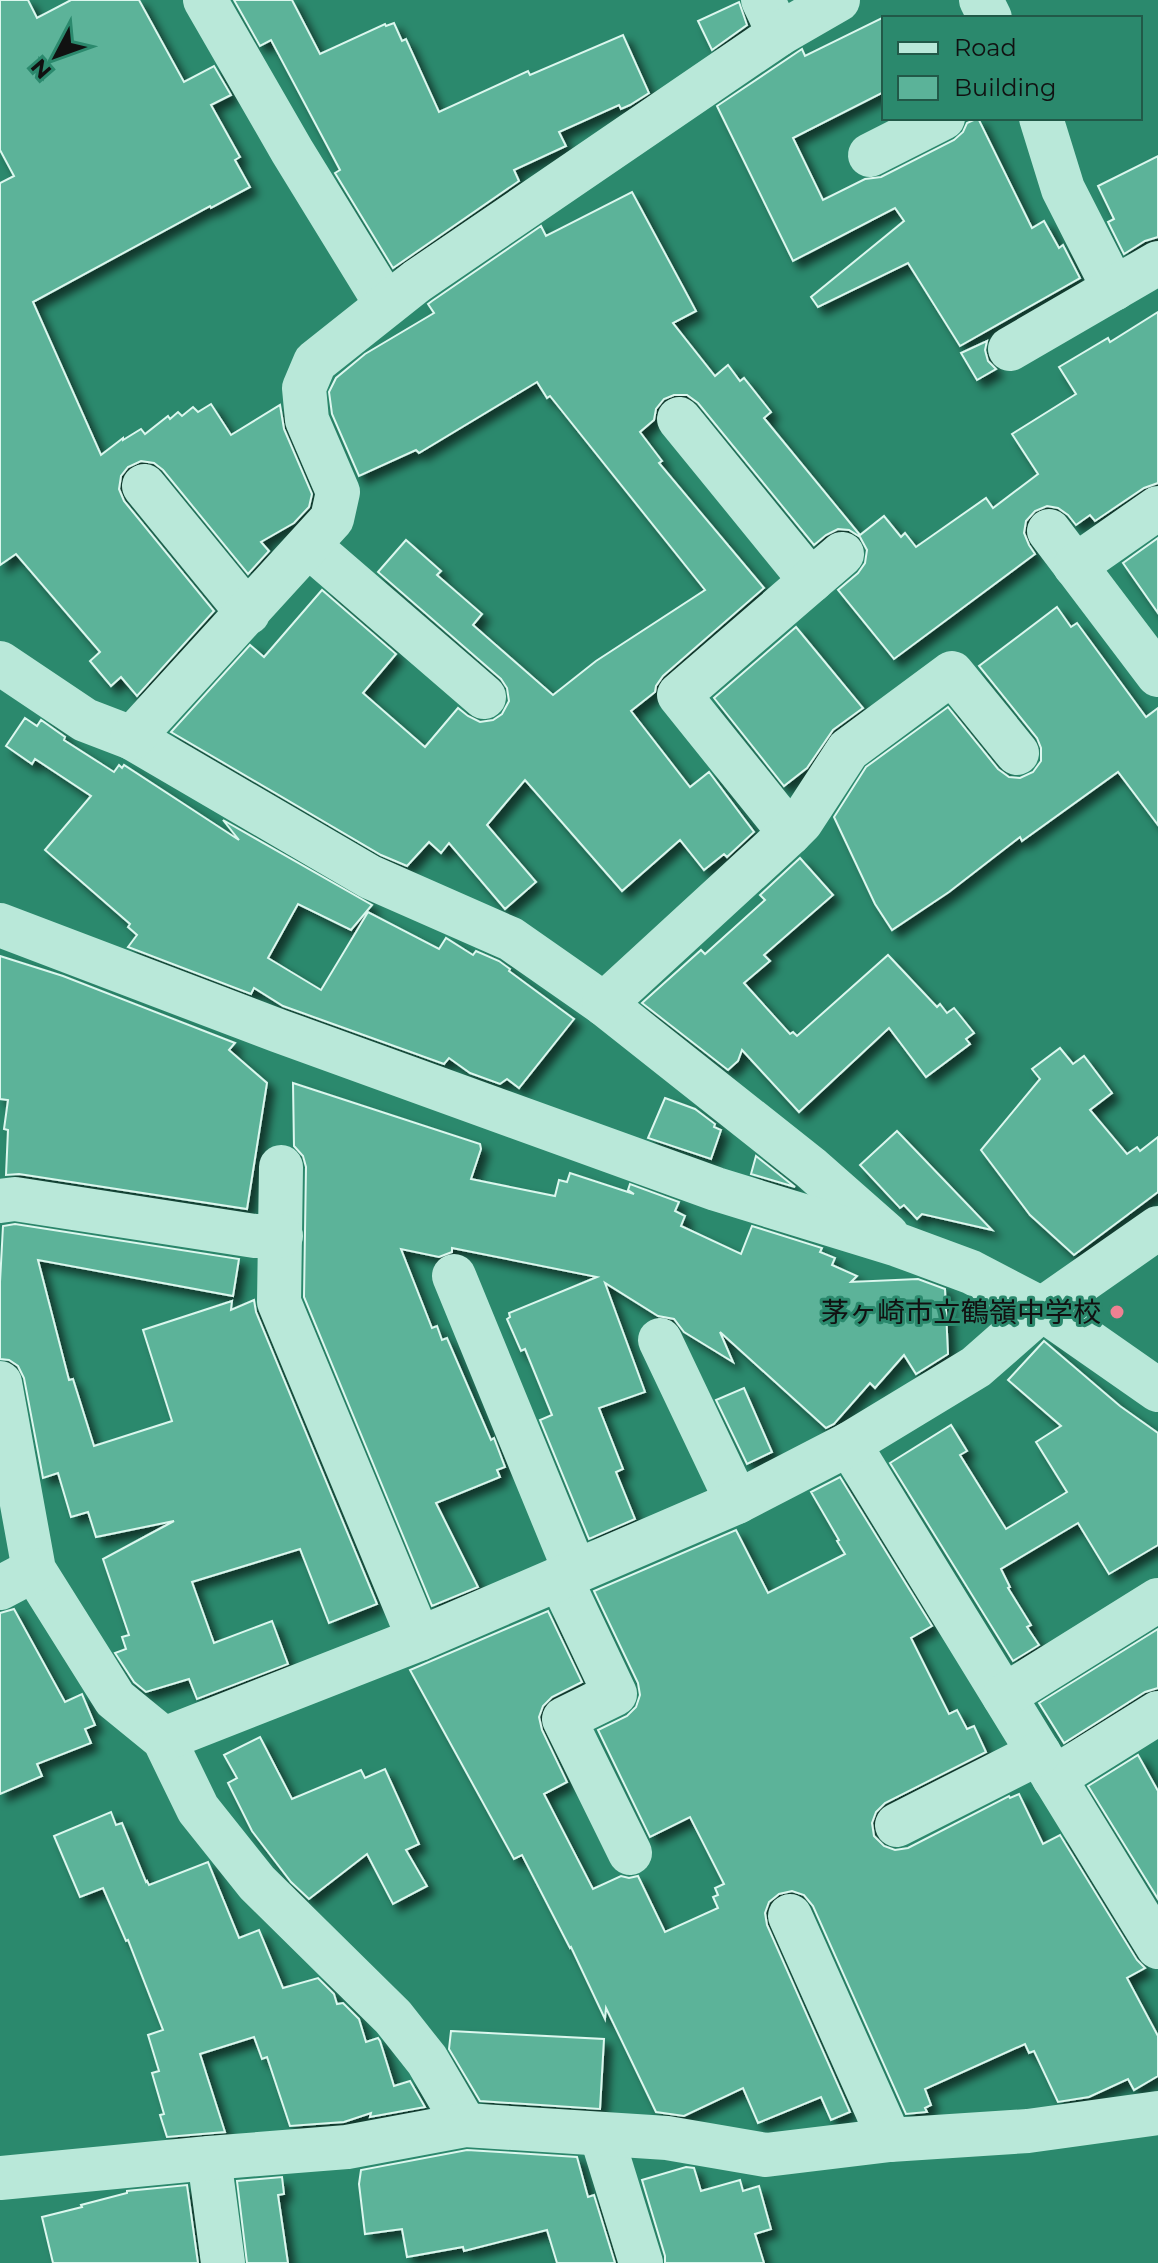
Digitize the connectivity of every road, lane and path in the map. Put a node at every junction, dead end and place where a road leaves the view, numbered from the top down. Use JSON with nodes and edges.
{"nodes":[{"id":1,"x":205,"y":0,"type":"edge"},
{"id":2,"x":838,"y":0,"type":"edge"},
{"id":3,"x":771,"y":17,"type":"edge"},
{"id":4,"x":939,"y":120,"type":"edge"},
{"id":5,"x":1042,"y":120,"type":"edge"},
{"id":6,"x":870,"y":155,"type":"dead end"},
{"id":7,"x":1158,"y":263,"type":"edge"},
{"id":8,"x":1114,"y":289,"type":"junction"},
{"id":9,"x":386,"y":304,"type":"junction"},
{"id":10,"x":1010,"y":349,"type":"dead end"},
{"id":11,"x":679,"y":419,"type":"dead end"},
{"id":12,"x":144,"y":486,"type":"dead end"},
{"id":13,"x":1158,"y":508,"type":"edge"},
{"id":14,"x":1049,"y":531,"type":"dead end"},
{"id":15,"x":309,"y":546,"type":"junction"},
{"id":16,"x":1075,"y":566,"type":"junction"},
{"id":17,"x":248,"y":613,"type":"junction"},
{"id":18,"x":3,"y":670,"type":"edge"},
{"id":19,"x":1158,"y":675,"type":"edge"},
{"id":20,"x":484,"y":697,"type":"dead end"},
{"id":21,"x":132,"y":738,"type":"junction"},
{"id":22,"x":1017,"y":753,"type":"dead end"},
{"id":23,"x":790,"y":833,"type":"junction"},
{"id":24,"x":0,"y":925,"type":"edge"},
{"id":25,"x":604,"y":1004,"type":"junction"},
{"id":26,"x":281,"y":1167,"type":"dead end"},
{"id":27,"x":0,"y":1201,"type":"edge"},
{"id":28,"x":1158,"y":1228,"type":"edge"},
{"id":29,"x":281,"y":1236,"type":"junction"},
{"id":30,"x":898,"y":1245,"type":"junction"},
{"id":31,"x":454,"y":1276,"type":"dead end"},
{"id":32,"x":1042,"y":1309,"type":"junction"},
{"id":33,"x":660,"y":1340,"type":"dead end"},
{"id":34,"x":0,"y":1383,"type":"edge"},
{"id":35,"x":1158,"y":1390,"type":"edge"},
{"id":36,"x":849,"y":1444,"type":"junction"},
{"id":37,"x":737,"y":1502,"type":"junction"},
{"id":38,"x":568,"y":1574,"type":"junction"},
{"id":39,"x":17,"y":1579,"type":"edge"},
{"id":40,"x":1158,"y":1600,"type":"edge"},
{"id":41,"x":419,"y":1639,"type":"junction"},
{"id":42,"x":1004,"y":1696,"type":"junction"},
{"id":43,"x":1158,"y":1713,"type":"edge"},
{"id":44,"x":164,"y":1739,"type":"junction"},
{"id":45,"x":1046,"y":1766,"type":"junction"},
{"id":46,"x":897,"y":1825,"type":"dead end"},
{"id":47,"x":630,"y":1853,"type":"dead end"},
{"id":48,"x":790,"y":1916,"type":"dead end"},
{"id":49,"x":1158,"y":1947,"type":"edge"},
{"id":50,"x":1158,"y":2113,"type":"edge"},
{"id":51,"x":465,"y":2125,"type":"junction"},
{"id":52,"x":601,"y":2134,"type":"junction"},
{"id":53,"x":890,"y":2140,"type":"junction"},
{"id":54,"x":209,"y":2158,"type":"junction"},
{"id":55,"x":0,"y":2178,"type":"edge"},
{"id":56,"x":223,"y":2263,"type":"edge"},
{"id":57,"x":641,"y":2263,"type":"edge"}],
"edges":[{"from":1,"to":9,"type":"street"},
{"from":2,"to":3,"type":"street"},
{"from":3,"to":9,"type":"street"},
{"from":4,"to":6,"type":"street"},
{"from":5,"to":8,"type":"street"},
{"from":7,"to":8,"type":"street"},
{"from":8,"to":10,"type":"street"},
{"from":9,"to":15,"type":"street"},
{"from":11,"to":23,"type":"street"},
{"from":12,"to":17,"type":"street"},
{"from":13,"to":16,"type":"street"},
{"from":14,"to":16,"type":"street"},
{"from":15,"to":17,"type":"street"},
{"from":15,"to":20,"type":"street"},
{"from":16,"to":19,"type":"street"},
{"from":17,"to":21,"type":"street"},
{"from":18,"to":21,"type":"street"},
{"from":21,"to":25,"type":"street"},
{"from":22,"to":23,"type":"street"},
{"from":23,"to":25,"type":"street"},
{"from":24,"to":30,"type":"street"},
{"from":25,"to":30,"type":"street"},
{"from":26,"to":29,"type":"street"},
{"from":27,"to":29,"type":"street"},
{"from":28,"to":32,"type":"street"},
{"from":29,"to":41,"type":"street"},
{"from":30,"to":32,"type":"street"},
{"from":31,"to":38,"type":"street"},
{"from":32,"to":35,"type":"street"},
{"from":32,"to":36,"type":"street"},
{"from":33,"to":37,"type":"street"},
{"from":34,"to":39,"type":"street"},
{"from":36,"to":37,"type":"street"},
{"from":36,"to":42,"type":"street"},
{"from":37,"to":38,"type":"street"},
{"from":38,"to":41,"type":"street"},
{"from":38,"to":47,"type":"street"},
{"from":39,"to":44,"type":"street"},
{"from":40,"to":42,"type":"street"},
{"from":41,"to":44,"type":"street"},
{"from":42,"to":45,"type":"street"},
{"from":43,"to":45,"type":"street"},
{"from":44,"to":51,"type":"street"},
{"from":45,"to":46,"type":"street"},
{"from":45,"to":49,"type":"street"},
{"from":48,"to":53,"type":"street"},
{"from":50,"to":53,"type":"street"},
{"from":51,"to":52,"type":"street"},
{"from":51,"to":54,"type":"street"},
{"from":52,"to":53,"type":"street"},
{"from":52,"to":57,"type":"street"},
{"from":54,"to":55,"type":"street"},
{"from":54,"to":56,"type":"street"}]}
